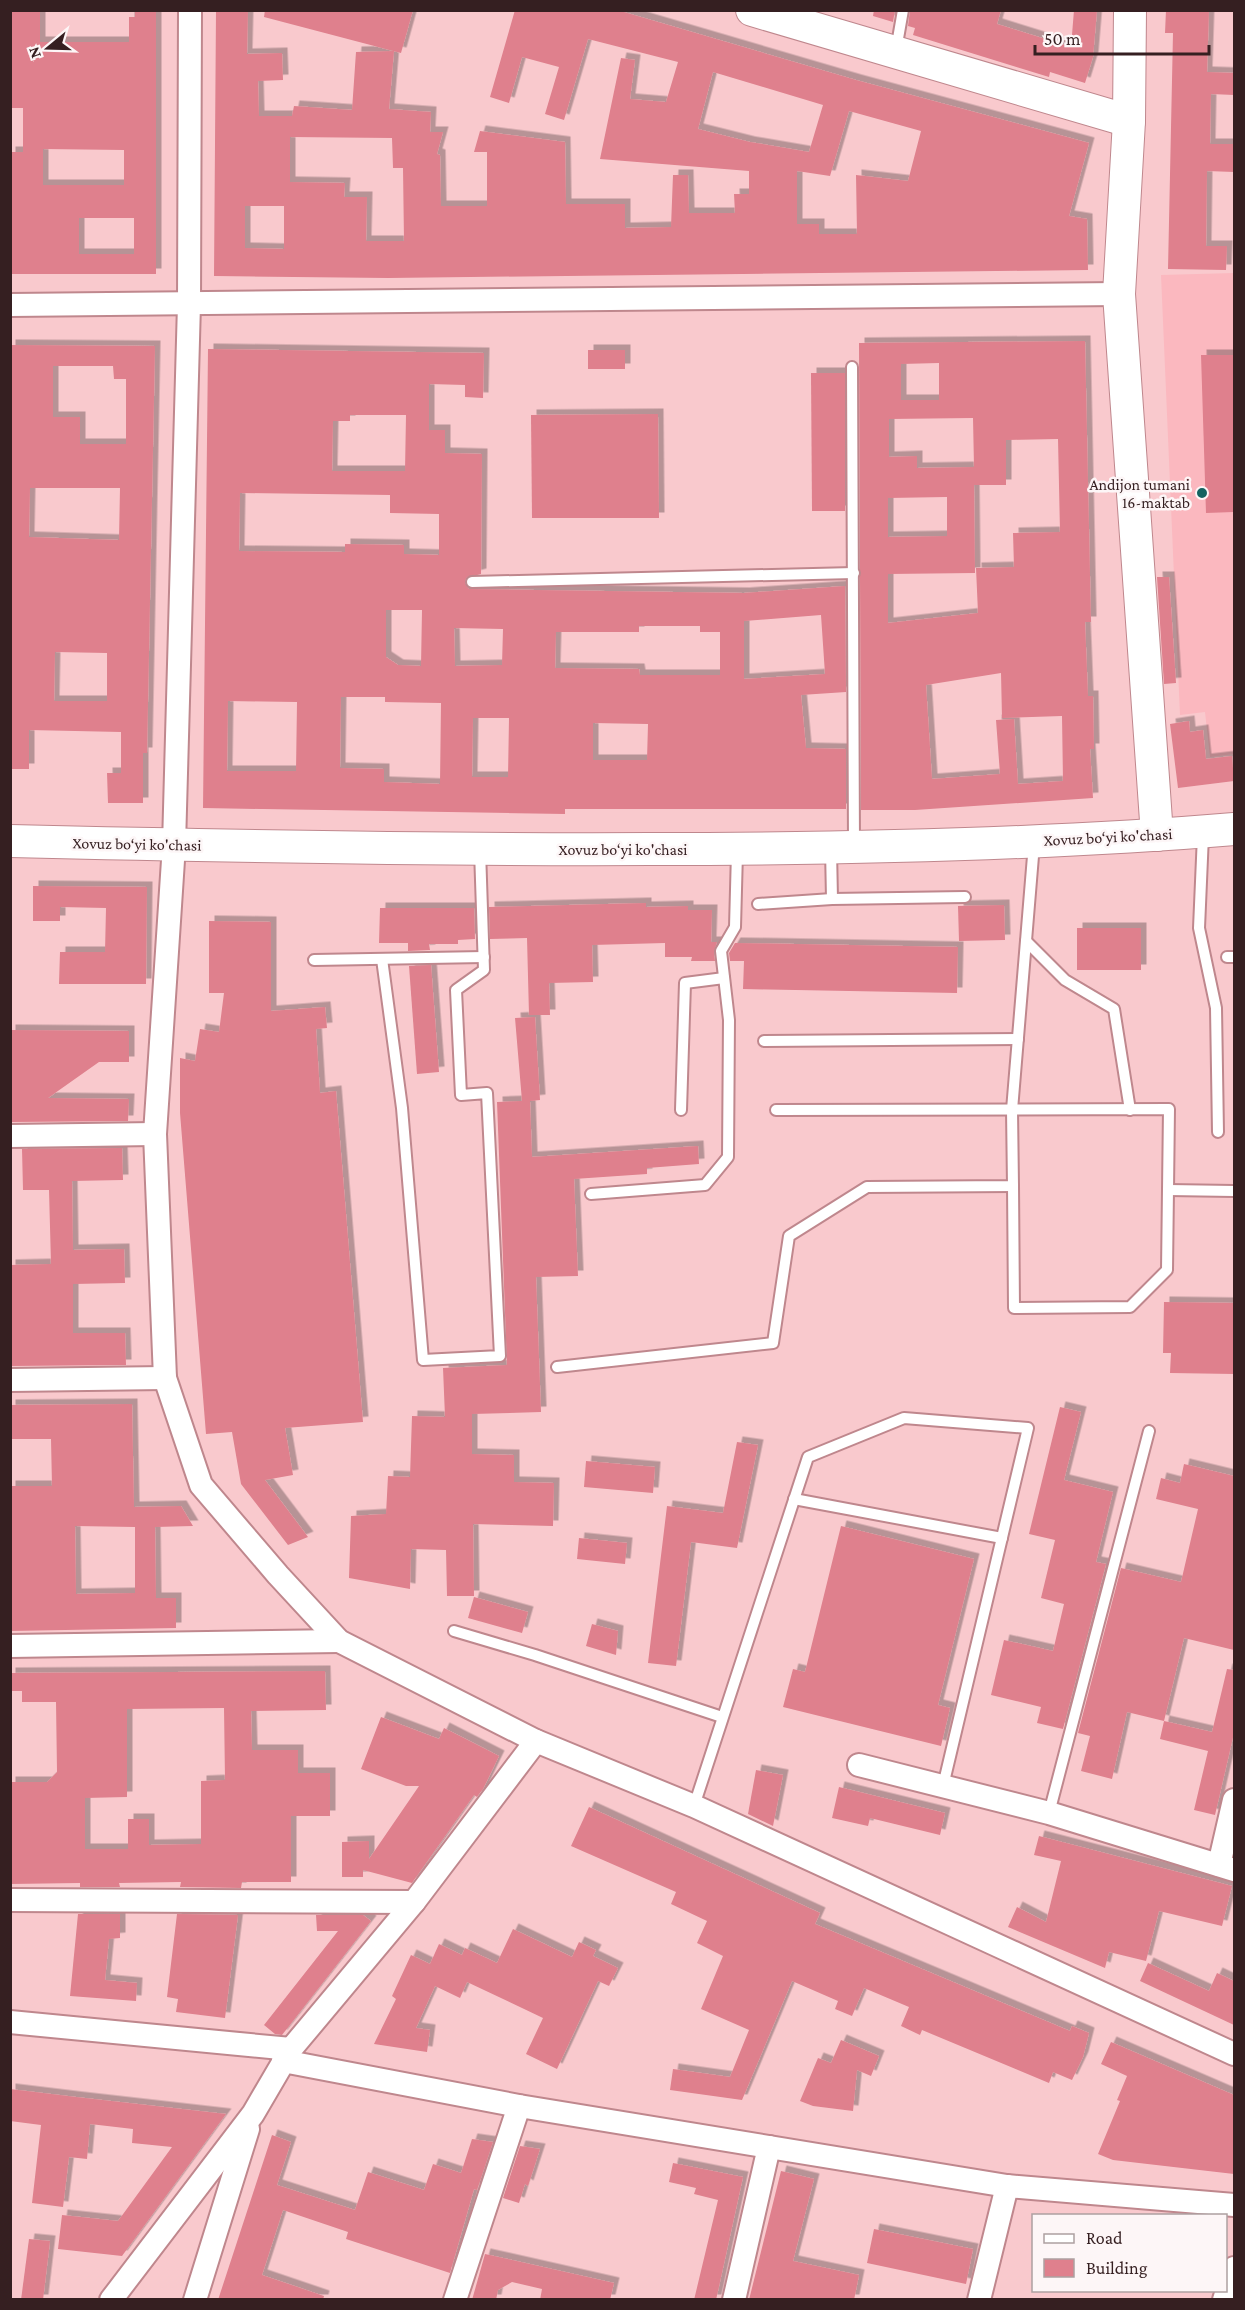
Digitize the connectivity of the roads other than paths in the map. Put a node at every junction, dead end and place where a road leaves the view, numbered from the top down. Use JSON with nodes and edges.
{"nodes":[{"id":1,"x":190,"y":10,"type":"edge"},
{"id":2,"x":752,"y":10,"type":"edge"},
{"id":3,"x":903,"y":10,"type":"edge"},
{"id":4,"x":1130,"y":10,"type":"edge"},
{"id":5,"x":896,"y":51,"type":"junction"},
{"id":6,"x":1129,"y":121,"type":"junction"},
{"id":7,"x":1119,"y":294,"type":"junction"},
{"id":8,"x":189,"y":304,"type":"junction"},
{"id":9,"x":10,"y":305,"type":"edge"},
{"id":10,"x":852,"y":367,"type":"dead end"},
{"id":11,"x":854,"y":573,"type":"junction"},
{"id":12,"x":472,"y":582,"type":"dead end"},
{"id":13,"x":1234,"y":829,"type":"edge"},
{"id":14,"x":1203,"y":831,"type":"junction"},
{"id":15,"x":1157,"y":835,"type":"junction"},
{"id":16,"x":10,"y":841,"type":"edge"},
{"id":17,"x":1034,"y":841,"type":"junction"},
{"id":18,"x":174,"y":845,"type":"junction"},
{"id":19,"x":738,"y":849,"type":"junction"},
{"id":20,"x":842,"y":849,"type":"junction"},
{"id":21,"x":480,"y":850,"type":"junction"},
{"id":22,"x":964,"y":897,"type":"dead end"},
{"id":23,"x":832,"y":899,"type":"junction"},
{"id":24,"x":758,"y":904,"type":"dead end"},
{"id":25,"x":1026,"y":941,"type":"junction"},
{"id":26,"x":484,"y":957,"type":"junction"},
{"id":27,"x":382,"y":959,"type":"junction"},
{"id":28,"x":314,"y":960,"type":"dead end"},
{"id":29,"x":724,"y":978,"type":"junction"},
{"id":30,"x":1018,"y":1039,"type":"junction"},
{"id":31,"x":764,"y":1041,"type":"dead end"},
{"id":32,"x":681,"y":1110,"type":"dead end"},
{"id":33,"x":776,"y":1110,"type":"dead end"},
{"id":34,"x":1012,"y":1110,"type":"junction"},
{"id":35,"x":1130,"y":1110,"type":"junction"},
{"id":36,"x":1218,"y":1132,"type":"dead end"},
{"id":37,"x":155,"y":1134,"type":"junction"},
{"id":38,"x":10,"y":1136,"type":"edge"},
{"id":39,"x":1013,"y":1186,"type":"junction"},
{"id":40,"x":1168,"y":1190,"type":"junction"},
{"id":41,"x":1234,"y":1191,"type":"edge"},
{"id":42,"x":591,"y":1194,"type":"dead end"},
{"id":43,"x":557,"y":1367,"type":"dead end"},
{"id":44,"x":165,"y":1378,"type":"junction"},
{"id":45,"x":10,"y":1380,"type":"edge"},
{"id":46,"x":1149,"y":1431,"type":"dead end"},
{"id":47,"x":794,"y":1500,"type":"junction"},
{"id":48,"x":1002,"y":1538,"type":"junction"},
{"id":49,"x":454,"y":1631,"type":"dead end"},
{"id":50,"x":339,"y":1641,"type":"junction"},
{"id":51,"x":10,"y":1646,"type":"edge"},
{"id":52,"x":722,"y":1717,"type":"junction"},
{"id":53,"x":536,"y":1741,"type":"junction"},
{"id":54,"x":859,"y":1765,"type":"dead end"},
{"id":55,"x":943,"y":1786,"type":"junction"},
{"id":56,"x":1234,"y":1800,"type":"edge"},
{"id":57,"x":694,"y":1806,"type":"junction"},
{"id":58,"x":1049,"y":1813,"type":"junction"},
{"id":59,"x":1227,"y":1868,"type":"edge"},
{"id":60,"x":10,"y":1900,"type":"edge"},
{"id":61,"x":414,"y":1902,"type":"junction"},
{"id":62,"x":10,"y":2022,"type":"edge"},
{"id":63,"x":1234,"y":2054,"type":"edge"},
{"id":64,"x":287,"y":2055,"type":"junction"},
{"id":65,"x":519,"y":2106,"type":"junction"},
{"id":66,"x":253,"y":2114,"type":"junction"},
{"id":67,"x":769,"y":2147,"type":"junction"},
{"id":68,"x":1007,"y":2186,"type":"junction"},
{"id":69,"x":1234,"y":2205,"type":"edge"},
{"id":70,"x":1234,"y":2268,"type":"edge"},
{"id":71,"x":1227,"y":2290,"type":"edge"},
{"id":72,"x":111,"y":2300,"type":"edge"},
{"id":73,"x":195,"y":2300,"type":"edge"},
{"id":74,"x":454,"y":2300,"type":"edge"},
{"id":75,"x":734,"y":2300,"type":"edge"},
{"id":76,"x":980,"y":2300,"type":"edge"}],
"edges":[{"from":1,"to":8,"type":"street"},
{"from":2,"to":5,"type":"street"},
{"from":3,"to":5,"type":"lane"},
{"from":4,"to":6,"type":"street"},
{"from":5,"to":6,"type":"street"},
{"from":6,"to":7,"type":"street"},
{"from":7,"to":8,"type":"street"},
{"from":7,"to":15,"type":"street"},
{"from":8,"to":9,"type":"street"},
{"from":8,"to":18,"type":"street"},
{"from":10,"to":11,"type":"lane"},
{"from":11,"to":12,"type":"lane"},
{"from":11,"to":20,"type":"lane"},
{"from":13,"to":14,"type":"street","name":"Xovuz bo‘yi ko'chasi"},
{"from":14,"to":15,"type":"street","name":"Xovuz bo‘yi ko'chasi"},
{"from":14,"to":36,"type":"lane"},
{"from":15,"to":17,"type":"street","name":"Xovuz bo‘yi ko'chasi"},
{"from":16,"to":18,"type":"street","name":"Xovuz bo‘yi ko'chasi"},
{"from":17,"to":20,"type":"street","name":"Xovuz bo‘yi ko'chasi"},
{"from":17,"to":25,"type":"lane"},
{"from":18,"to":21,"type":"street","name":"Xovuz bo‘yi ko'chasi"},
{"from":18,"to":37,"type":"street"},
{"from":19,"to":20,"type":"street","name":"Xovuz bo‘yi ko'chasi"},
{"from":19,"to":21,"type":"street","name":"Xovuz bo‘yi ko'chasi"},
{"from":19,"to":29,"type":"lane"},
{"from":20,"to":23,"type":"lane"},
{"from":21,"to":26,"type":"lane"},
{"from":22,"to":23,"type":"lane"},
{"from":23,"to":24,"type":"lane"},
{"from":25,"to":30,"type":"lane"},
{"from":25,"to":35,"type":"lane"},
{"from":26,"to":27,"type":"lane"},
{"from":26,"to":27,"type":"lane"},
{"from":27,"to":28,"type":"lane"},
{"from":29,"to":32,"type":"lane"},
{"from":29,"to":42,"type":"lane"},
{"from":30,"to":31,"type":"lane"},
{"from":30,"to":34,"type":"lane"},
{"from":33,"to":34,"type":"lane"},
{"from":34,"to":35,"type":"lane"},
{"from":34,"to":39,"type":"lane"},
{"from":35,"to":40,"type":"lane"},
{"from":37,"to":38,"type":"street"},
{"from":37,"to":44,"type":"street"},
{"from":39,"to":40,"type":"lane"},
{"from":39,"to":43,"type":"lane"},
{"from":40,"to":41,"type":"lane"},
{"from":44,"to":45,"type":"street"},
{"from":44,"to":50,"type":"street"},
{"from":46,"to":58,"type":"lane"},
{"from":47,"to":48,"type":"lane"},
{"from":47,"to":48,"type":"lane"},
{"from":47,"to":52,"type":"lane"},
{"from":48,"to":55,"type":"lane"},
{"from":49,"to":52,"type":"lane"},
{"from":50,"to":51,"type":"street"},
{"from":50,"to":53,"type":"street"},
{"from":52,"to":57,"type":"lane"},
{"from":53,"to":57,"type":"street"},
{"from":53,"to":61,"type":"street"},
{"from":54,"to":55,"type":"street"},
{"from":55,"to":58,"type":"street"},
{"from":56,"to":59,"type":"street"},
{"from":57,"to":63,"type":"street"},
{"from":58,"to":59,"type":"street"},
{"from":60,"to":61,"type":"street"},
{"from":61,"to":64,"type":"street"},
{"from":62,"to":64,"type":"street"},
{"from":64,"to":65,"type":"street"},
{"from":64,"to":66,"type":"street"},
{"from":65,"to":67,"type":"street"},
{"from":65,"to":74,"type":"street"},
{"from":66,"to":72,"type":"street"},
{"from":66,"to":73,"type":"street"},
{"from":67,"to":68,"type":"street"},
{"from":67,"to":75,"type":"street"},
{"from":68,"to":69,"type":"street"},
{"from":68,"to":76,"type":"street"},
{"from":70,"to":71,"type":"street"}]}
